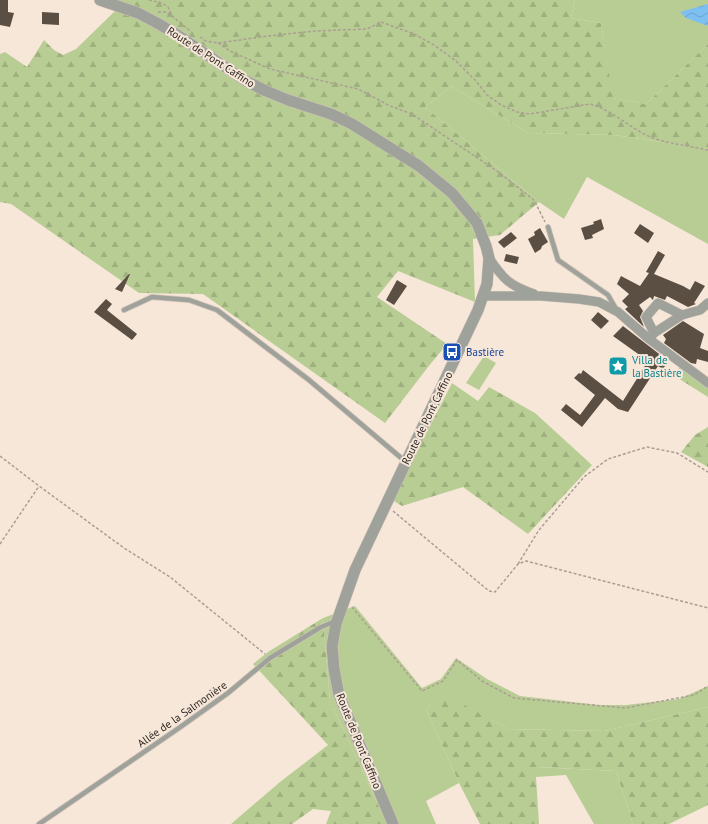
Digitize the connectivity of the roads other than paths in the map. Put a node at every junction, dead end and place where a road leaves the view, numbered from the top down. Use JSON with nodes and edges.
{"nodes":[{"id":1,"x":100,"y":0,"type":"edge"},
{"id":2,"x":548,"y":227,"type":"road end"},
{"id":3,"x":489,"y":258,"type":"junction"},
{"id":4,"x":504,"y":278,"type":"junction"},
{"id":5,"x":487,"y":284,"type":"junction"},
{"id":6,"x":484,"y":296,"type":"junction"},
{"id":7,"x":541,"y":296,"type":"junction"},
{"id":8,"x":708,"y":303,"type":"edge"},
{"id":9,"x":124,"y":310,"type":"dead end"},
{"id":10,"x":618,"y":312,"type":"junction"},
{"id":11,"x":682,"y":315,"type":"junction"},
{"id":12,"x":652,"y":336,"type":"junction"},
{"id":13,"x":708,"y":383,"type":"edge"},
{"id":14,"x":406,"y":462,"type":"junction"},
{"id":15,"x":336,"y":624,"type":"junction"},
{"id":16,"x":39,"y":824,"type":"edge"},
{"id":17,"x":393,"y":824,"type":"edge"}],
"edges":[{"from":1,"to":3,"type":"street","name":"Route de Pont Caffino"},
{"from":2,"to":10,"type":"lane"},
{"from":3,"to":4,"type":"street"},
{"from":3,"to":5,"type":"street","name":"Route de Pont Caffino"},
{"from":4,"to":5,"type":"street"},
{"from":4,"to":7,"type":"street"},
{"from":5,"to":6,"type":"street","name":"Route de Pont Caffino"},
{"from":6,"to":7,"type":"street"},
{"from":6,"to":14,"type":"street","name":"Route de Pont Caffino"},
{"from":7,"to":10,"type":"street"},
{"from":8,"to":11,"type":"street"},
{"from":9,"to":14,"type":"lane"},
{"from":10,"to":12,"type":"street"},
{"from":11,"to":12,"type":"street"},
{"from":11,"to":12,"type":"street"},
{"from":12,"to":13,"type":"street"},
{"from":14,"to":15,"type":"street","name":"Route de Pont Caffino"},
{"from":15,"to":16,"type":"lane","name":"Allée de la Salmonière"},
{"from":15,"to":17,"type":"street","name":"Route de Pont Caffino"}]}
